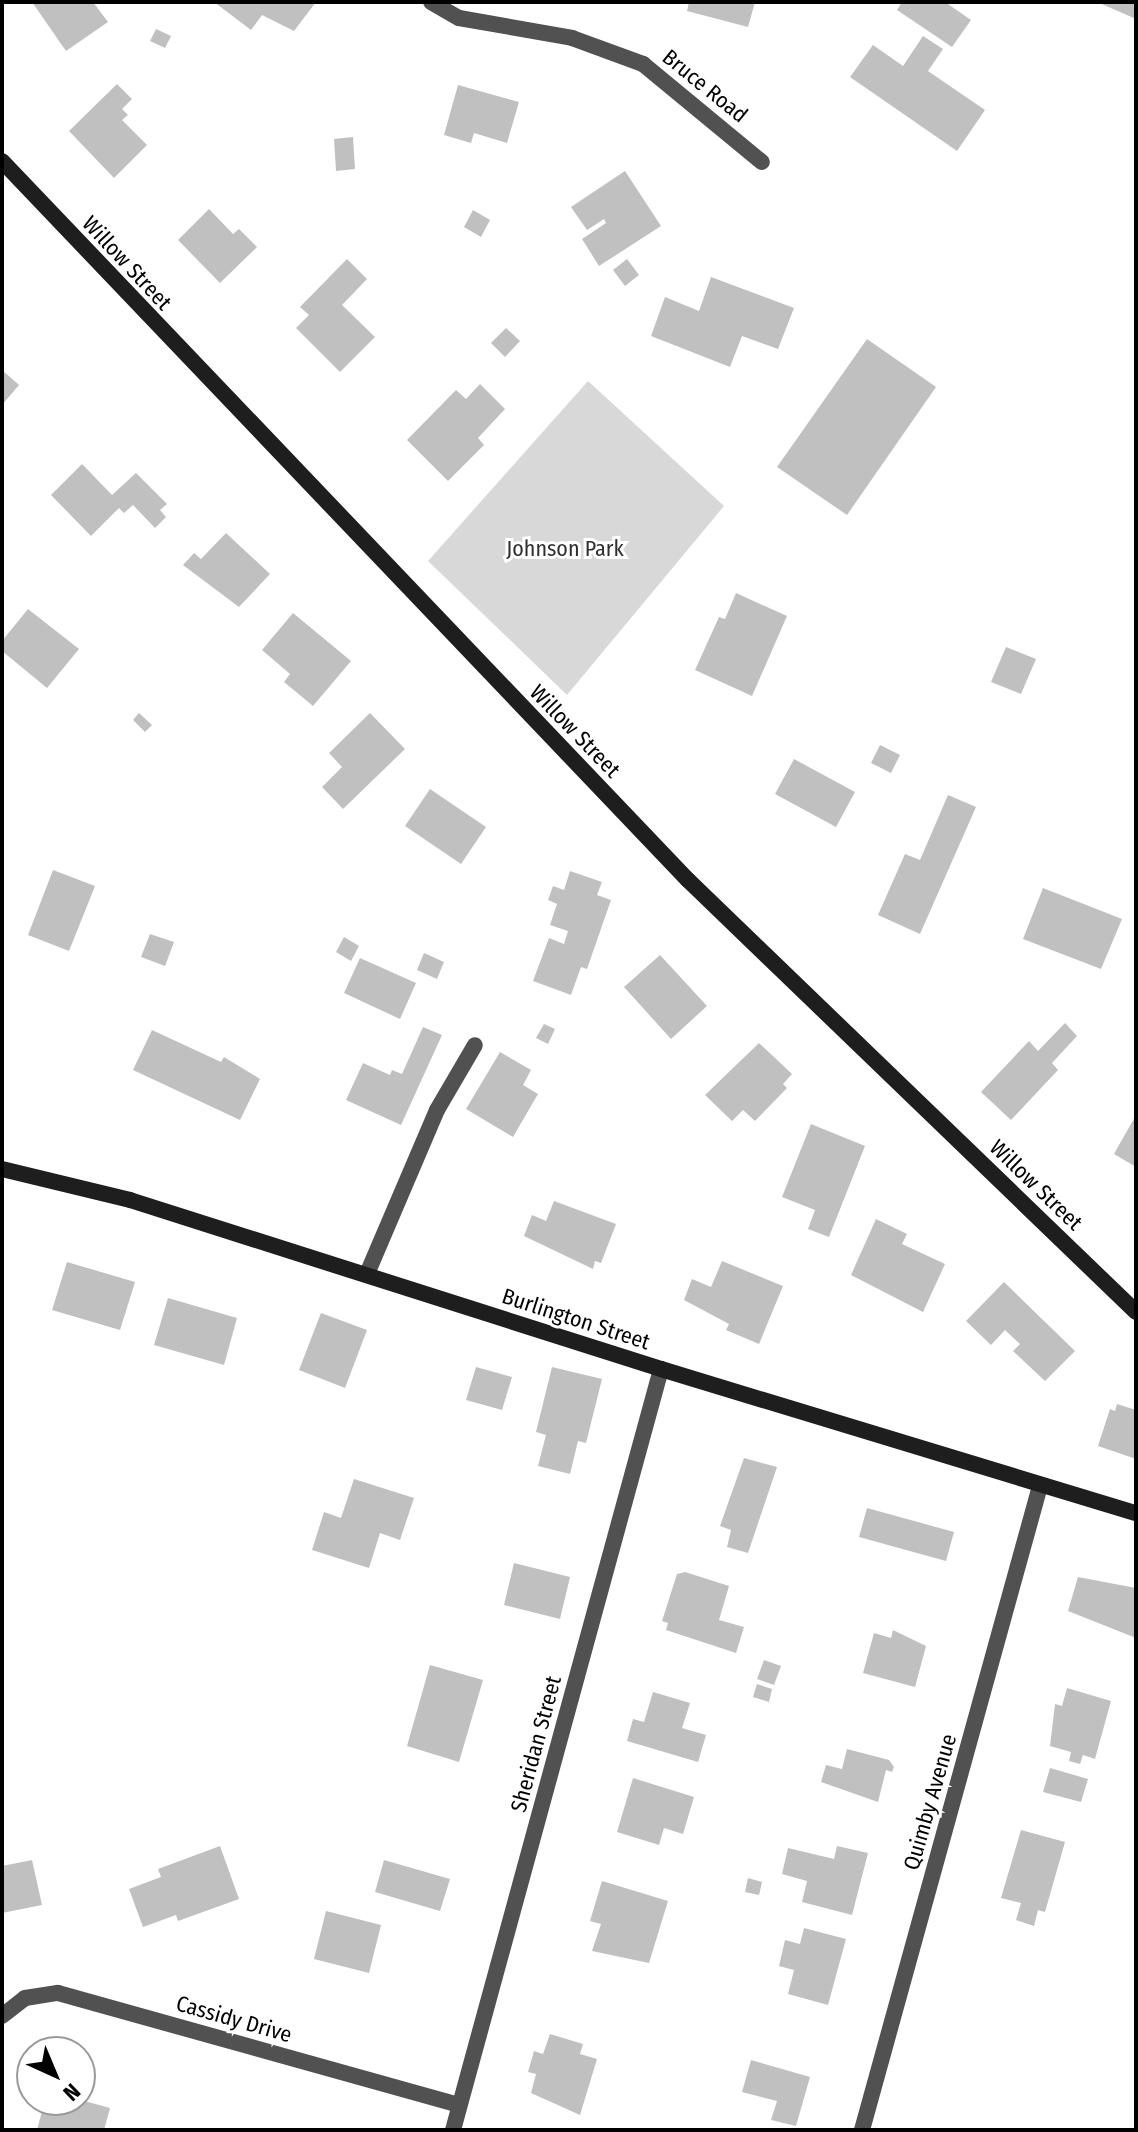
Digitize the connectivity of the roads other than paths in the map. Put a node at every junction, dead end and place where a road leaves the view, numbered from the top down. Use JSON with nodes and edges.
{"nodes":[{"id":1,"x":431,"y":2,"type":"edge"},
{"id":2,"x":2,"y":161,"type":"edge"},
{"id":3,"x":762,"y":162,"type":"dead end"},
{"id":4,"x":475,"y":1045,"type":"dead end"},
{"id":5,"x":2,"y":1169,"type":"edge"},
{"id":6,"x":367,"y":1274,"type":"junction"},
{"id":7,"x":1136,"y":1312,"type":"edge"},
{"id":8,"x":661,"y":1369,"type":"junction"},
{"id":9,"x":1040,"y":1486,"type":"junction"},
{"id":10,"x":1136,"y":1513,"type":"edge"},
{"id":11,"x":2,"y":2016,"type":"edge"},
{"id":12,"x":459,"y":2105,"type":"junction"},
{"id":13,"x":453,"y":2130,"type":"edge"},
{"id":14,"x":862,"y":2130,"type":"edge"}],
"edges":[{"from":1,"to":3,"type":"street","name":"Bruce Road"},
{"from":2,"to":7,"type":"street","name":"Willow Street"},
{"from":4,"to":6,"type":"street"},
{"from":5,"to":6,"type":"street","name":"Burlington Street"},
{"from":6,"to":8,"type":"street","name":"Burlington Street"},
{"from":8,"to":9,"type":"street","name":"Burlington Street"},
{"from":8,"to":12,"type":"street","name":"Sheridan Street"},
{"from":9,"to":10,"type":"street","name":"Burlington Street"},
{"from":9,"to":14,"type":"street","name":"Quimby Avenue"},
{"from":11,"to":12,"type":"street","name":"Cassidy Drive"},
{"from":12,"to":13,"type":"street","name":"Sheridan Street"}]}
